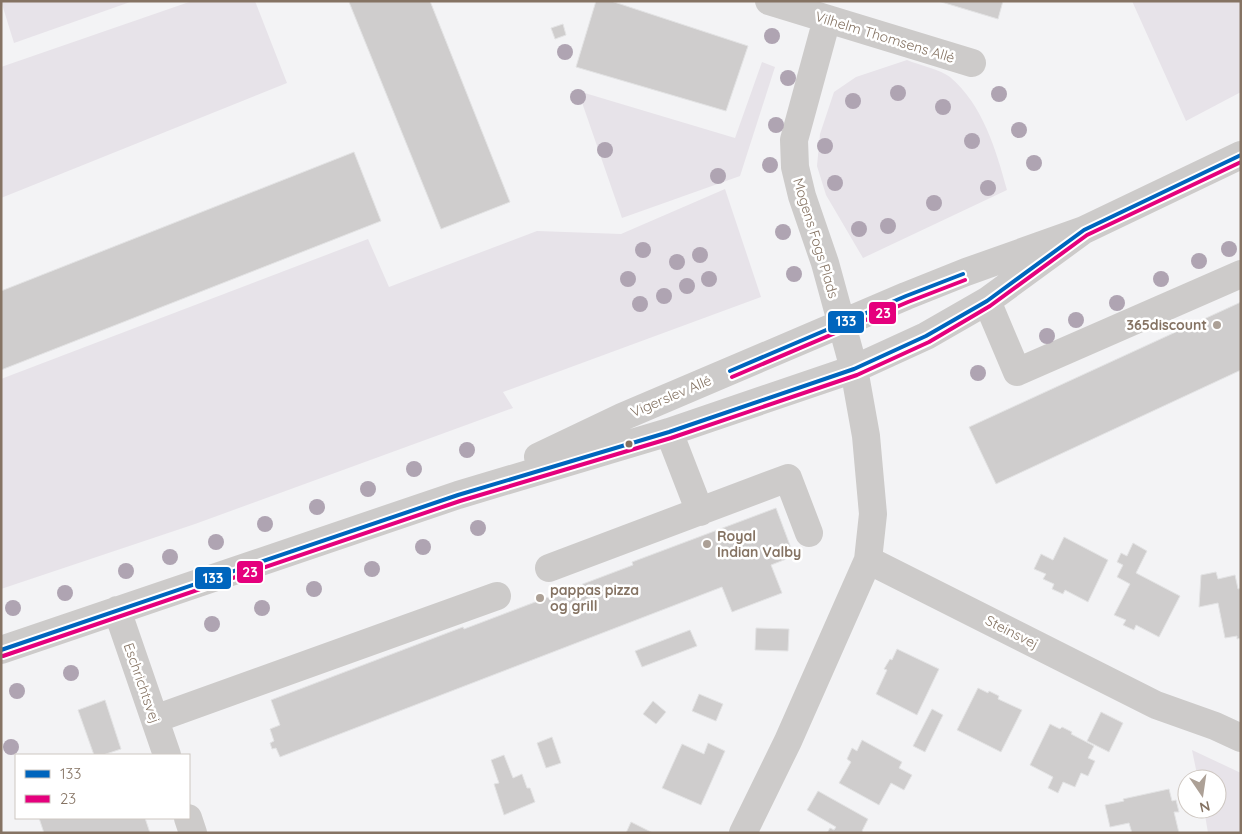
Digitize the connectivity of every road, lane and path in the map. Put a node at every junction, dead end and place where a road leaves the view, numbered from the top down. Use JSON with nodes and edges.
{"nodes":[{"id":1,"x":769,"y":1,"type":"edge"},
{"id":2,"x":827,"y":19,"type":"junction"},
{"id":3,"x":972,"y":63,"type":"dead end"},
{"id":4,"x":1238,"y":162,"type":"edge"},
{"id":5,"x":1084,"y":230,"type":"junction"},
{"id":6,"x":1241,"y":274,"type":"edge"},
{"id":7,"x":987,"y":301,"type":"junction"},
{"id":8,"x":842,"y":324,"type":"junction"},
{"id":9,"x":854,"y":369,"type":"junction"},
{"id":10,"x":669,"y":432,"type":"junction"},
{"id":11,"x":458,"y":496,"type":"junction"},
{"id":12,"x":700,"y":512,"type":"junction"},
{"id":13,"x":809,"y":533,"type":"dead end"},
{"id":14,"x":868,"y":560,"type":"junction"},
{"id":15,"x":549,"y":568,"type":"dead end"},
{"id":16,"x":497,"y":596,"type":"dead end"},
{"id":17,"x":117,"y":610,"type":"junction"},
{"id":18,"x":1,"y":650,"type":"edge"},
{"id":19,"x":155,"y":719,"type":"junction"},
{"id":20,"x":1241,"y":738,"type":"edge"},
{"id":21,"x":167,"y":754,"type":"edge"},
{"id":22,"x":188,"y":819,"type":"edge"},
{"id":23,"x":193,"y":833,"type":"edge"},
{"id":24,"x":743,"y":833,"type":"edge"}],
"edges":[{"from":1,"to":2,"type":"street","name":"Vilhelm Thomsens Allé"},
{"from":2,"to":3,"type":"street","name":"Vilhelm Thomsens Allé"},
{"from":2,"to":8,"type":"street","name":"Mogens Fogs Plads"},
{"from":4,"to":5,"type":"street","name":"Vigerslev Allé"},
{"from":5,"to":7,"type":"street","name":"Vigerslev Allé"},
{"from":5,"to":8,"type":"street","name":"Vigerslev Allé"},
{"from":6,"to":7,"type":"street"},
{"from":7,"to":9,"type":"street","name":"Vigerslev Allé"},
{"from":8,"to":9,"type":"street","name":"Mogens Fogs Plads"},
{"from":8,"to":11,"type":"street","name":"Vigerslev Allé"},
{"from":9,"to":10,"type":"street","name":"Vigerslev Allé"},
{"from":9,"to":14,"type":"street","name":"Mogens Fogs Plads"},
{"from":10,"to":11,"type":"street","name":"Vigerslev Allé"},
{"from":10,"to":12,"type":"street"},
{"from":11,"to":17,"type":"street","name":"Vigerslev Allé"},
{"from":12,"to":13,"type":"street"},
{"from":12,"to":15,"type":"street"},
{"from":14,"to":20,"type":"street","name":"Steinsvej"},
{"from":14,"to":24,"type":"street","name":"Mogens Fogs Plads"},
{"from":16,"to":19,"type":"street"},
{"from":17,"to":18,"type":"street","name":"Vigerslev Allé"},
{"from":17,"to":19,"type":"street","name":"Eschrichtsvej"},
{"from":19,"to":21,"type":"street","name":"Eschrichtsvej"},
{"from":22,"to":23,"type":"street"}]}
